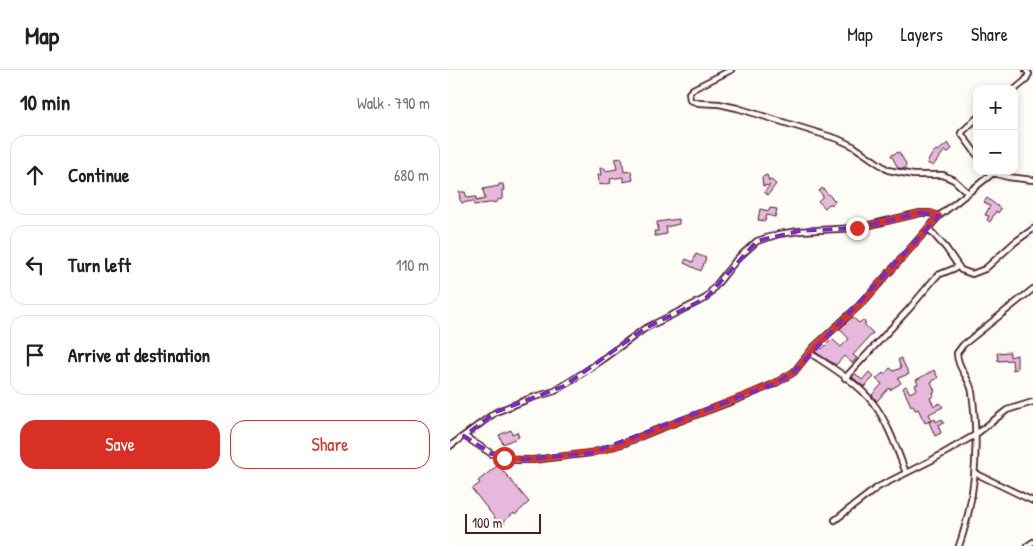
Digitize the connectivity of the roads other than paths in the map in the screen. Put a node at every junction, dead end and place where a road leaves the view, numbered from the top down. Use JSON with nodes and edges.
{"nodes":[{"id":1,"x":731,"y":70,"type":"edge"},
{"id":2,"x":1026,"y":70,"type":"edge"},
{"id":3,"x":1018,"y":87,"type":"edge"},
{"id":4,"x":973,"y":122,"type":"edge"},
{"id":5,"x":973,"y":150,"type":"edge"},
{"id":6,"x":989,"y":175,"type":"edge"},
{"id":7,"x":1002,"y":175,"type":"edge"},
{"id":8,"x":1033,"y":180,"type":"edge"},
{"id":9,"x":968,"y":193,"type":"junction"},
{"id":10,"x":939,"y":216,"type":"junction"},
{"id":11,"x":928,"y":228,"type":"junction"},
{"id":12,"x":1033,"y":229,"type":"edge"},
{"id":13,"x":958,"y":267,"type":"junction"},
{"id":14,"x":1033,"y":289,"type":"edge"},
{"id":15,"x":810,"y":353,"type":"junction"},
{"id":16,"x":845,"y":378,"type":"junction"},
{"id":17,"x":1033,"y":402,"type":"edge"},
{"id":18,"x":975,"y":435,"type":"junction"},
{"id":19,"x":464,"y":436,"type":"junction"},
{"id":20,"x":450,"y":446,"type":"edge"},
{"id":21,"x":906,"y":473,"type":"junction"},
{"id":22,"x":975,"y":473,"type":"junction"},
{"id":23,"x":1033,"y":501,"type":"edge"},
{"id":24,"x":834,"y":520,"type":"dead end"},
{"id":25,"x":1033,"y":542,"type":"edge"},
{"id":26,"x":959,"y":546,"type":"edge"},
{"id":27,"x":1027,"y":546,"type":"edge"}],
"edges":[{"from":1,"to":9,"type":"street"},
{"from":2,"to":3,"type":"street"},
{"from":4,"to":5,"type":"street"},
{"from":6,"to":9,"type":"street"},
{"from":7,"to":8,"type":"street"},
{"from":9,"to":10,"type":"street"},
{"from":10,"to":11,"type":"street"},
{"from":10,"to":19,"type":"street"},
{"from":11,"to":13,"type":"street"},
{"from":11,"to":15,"type":"street"},
{"from":12,"to":13,"type":"street"},
{"from":13,"to":16,"type":"street"},
{"from":14,"to":18,"type":"street"},
{"from":15,"to":16,"type":"street"},
{"from":15,"to":19,"type":"street"},
{"from":16,"to":21,"type":"street"},
{"from":17,"to":18,"type":"street"},
{"from":18,"to":21,"type":"street"},
{"from":18,"to":22,"type":"street"},
{"from":19,"to":20,"type":"street"},
{"from":21,"to":24,"type":"street"},
{"from":22,"to":23,"type":"street"},
{"from":22,"to":26,"type":"street"},
{"from":25,"to":27,"type":"street"}]}
